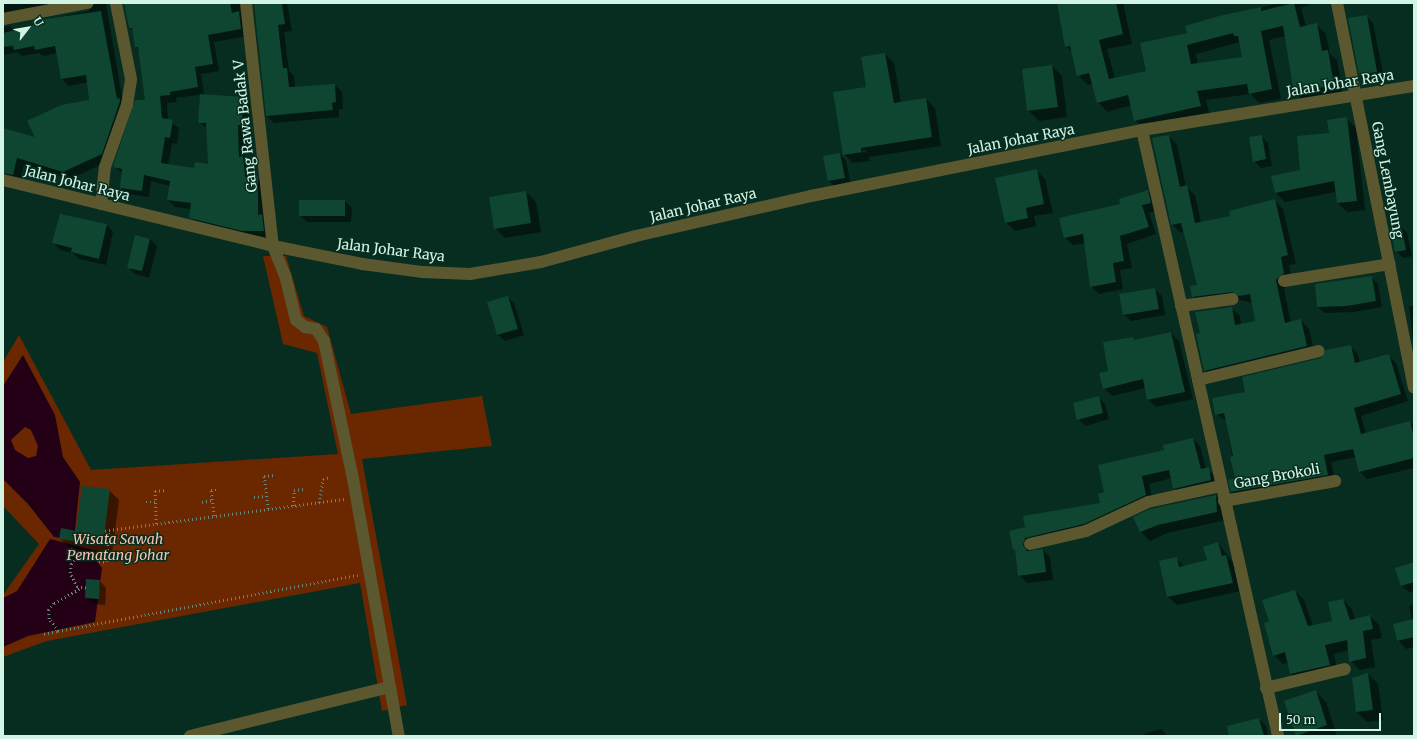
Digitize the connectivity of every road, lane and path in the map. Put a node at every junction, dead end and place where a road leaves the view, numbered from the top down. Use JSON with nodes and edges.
{"nodes":[{"id":1,"x":87,"y":3,"type":"edge"},
{"id":2,"x":116,"y":3,"type":"edge"},
{"id":3,"x":246,"y":3,"type":"edge"},
{"id":4,"x":1337,"y":3,"type":"edge"},
{"id":5,"x":3,"y":19,"type":"edge"},
{"id":6,"x":1414,"y":86,"type":"edge"},
{"id":7,"x":1357,"y":95,"type":"junction"},
{"id":8,"x":1142,"y":130,"type":"junction"},
{"id":9,"x":3,"y":180,"type":"edge"},
{"id":10,"x":101,"y":204,"type":"junction"},
{"id":11,"x":273,"y":246,"type":"junction"},
{"id":12,"x":1390,"y":264,"type":"junction"},
{"id":13,"x":1284,"y":281,"type":"dead end"},
{"id":14,"x":1233,"y":299,"type":"dead end"},
{"id":15,"x":1181,"y":306,"type":"junction"},
{"id":16,"x":1319,"y":351,"type":"dead end"},
{"id":17,"x":1198,"y":380,"type":"junction"},
{"id":18,"x":1414,"y":388,"type":"edge"},
{"id":19,"x":276,"y":476,"type":"dead end"},
{"id":20,"x":329,"y":477,"type":"dead end"},
{"id":21,"x":1335,"y":481,"type":"dead end"},
{"id":22,"x":1221,"y":486,"type":"junction"},
{"id":23,"x":167,"y":490,"type":"dead end"},
{"id":24,"x":217,"y":490,"type":"dead end"},
{"id":25,"x":303,"y":490,"type":"dead end"},
{"id":26,"x":266,"y":496,"type":"junction"},
{"id":27,"x":254,"y":497,"type":"dead end"},
{"id":28,"x":357,"y":498,"type":"junction"},
{"id":29,"x":212,"y":500,"type":"junction"},
{"id":30,"x":1224,"y":501,"type":"junction"},
{"id":31,"x":146,"y":502,"type":"dead end"},
{"id":32,"x":155,"y":502,"type":"junction"},
{"id":33,"x":202,"y":502,"type":"dead end"},
{"id":34,"x":319,"y":503,"type":"junction"},
{"id":35,"x":293,"y":506,"type":"junction"},
{"id":36,"x":268,"y":509,"type":"junction"},
{"id":37,"x":214,"y":516,"type":"junction"},
{"id":38,"x":156,"y":524,"type":"junction"},
{"id":39,"x":109,"y":530,"type":"junction"},
{"id":40,"x":105,"y":531,"type":"dead end"},
{"id":41,"x":1030,"y":544,"type":"dead end"},
{"id":42,"x":370,"y":573,"type":"junction"},
{"id":43,"x":86,"y":588,"type":"dead end"},
{"id":44,"x":79,"y":589,"type":"junction"},
{"id":45,"x":58,"y":631,"type":"junction"},
{"id":46,"x":44,"y":634,"type":"dead end"},
{"id":47,"x":1345,"y":669,"type":"dead end"},
{"id":48,"x":390,"y":688,"type":"junction"},
{"id":49,"x":1266,"y":688,"type":"junction"},
{"id":50,"x":190,"y":736,"type":"edge"},
{"id":51,"x":399,"y":736,"type":"edge"},
{"id":52,"x":1278,"y":736,"type":"edge"}],
"edges":[{"from":1,"to":5,"type":"street"},
{"from":2,"to":10,"type":"street"},
{"from":3,"to":11,"type":"street","name":"Gang Rawa Badak V"},
{"from":4,"to":7,"type":"street","name":"Gang Lembayung"},
{"from":6,"to":7,"type":"street","name":"Jalan Johar Raya"},
{"from":7,"to":8,"type":"street","name":"Jalan Johar Raya"},
{"from":7,"to":12,"type":"street","name":"Gang Lembayung"},
{"from":8,"to":11,"type":"street","name":"Jalan Johar Raya"},
{"from":8,"to":15,"type":"street"},
{"from":9,"to":10,"type":"street","name":"Jalan Johar Raya"},
{"from":10,"to":11,"type":"street","name":"Jalan Johar Raya"},
{"from":11,"to":28,"type":"street","name":"Gang Rawa Badak V"},
{"from":12,"to":13,"type":"street"},
{"from":12,"to":18,"type":"street","name":"Gang Lembayung"},
{"from":14,"to":15,"type":"street"},
{"from":15,"to":17,"type":"street"},
{"from":16,"to":17,"type":"street"},
{"from":17,"to":22,"type":"street"},
{"from":19,"to":26,"type":"path"},
{"from":20,"to":34,"type":"path"},
{"from":21,"to":30,"type":"street","name":"Gang Brokoli"},
{"from":22,"to":30,"type":"street"},
{"from":22,"to":41,"type":"street"},
{"from":23,"to":32,"type":"path"},
{"from":24,"to":29,"type":"path"},
{"from":25,"to":35,"type":"path"},
{"from":26,"to":27,"type":"path"},
{"from":26,"to":36,"type":"path"},
{"from":28,"to":34,"type":"path"},
{"from":28,"to":42,"type":"street","name":"Gang Rawa Badak V"},
{"from":29,"to":33,"type":"path"},
{"from":29,"to":37,"type":"path"},
{"from":30,"to":49,"type":"street"},
{"from":31,"to":32,"type":"path"},
{"from":32,"to":38,"type":"path"},
{"from":34,"to":35,"type":"path"},
{"from":35,"to":36,"type":"path"},
{"from":36,"to":37,"type":"path"},
{"from":37,"to":38,"type":"path"},
{"from":38,"to":39,"type":"path"},
{"from":39,"to":40,"type":"path"},
{"from":39,"to":44,"type":"path"},
{"from":42,"to":45,"type":"path"},
{"from":42,"to":48,"type":"street","name":"Gang Rawa Badak V"},
{"from":43,"to":44,"type":"path"},
{"from":44,"to":45,"type":"path"},
{"from":45,"to":46,"type":"path"},
{"from":47,"to":49,"type":"street"},
{"from":48,"to":50,"type":"street"},
{"from":48,"to":51,"type":"street","name":"Gang Rawa Badak V"},
{"from":49,"to":52,"type":"street"}]}
